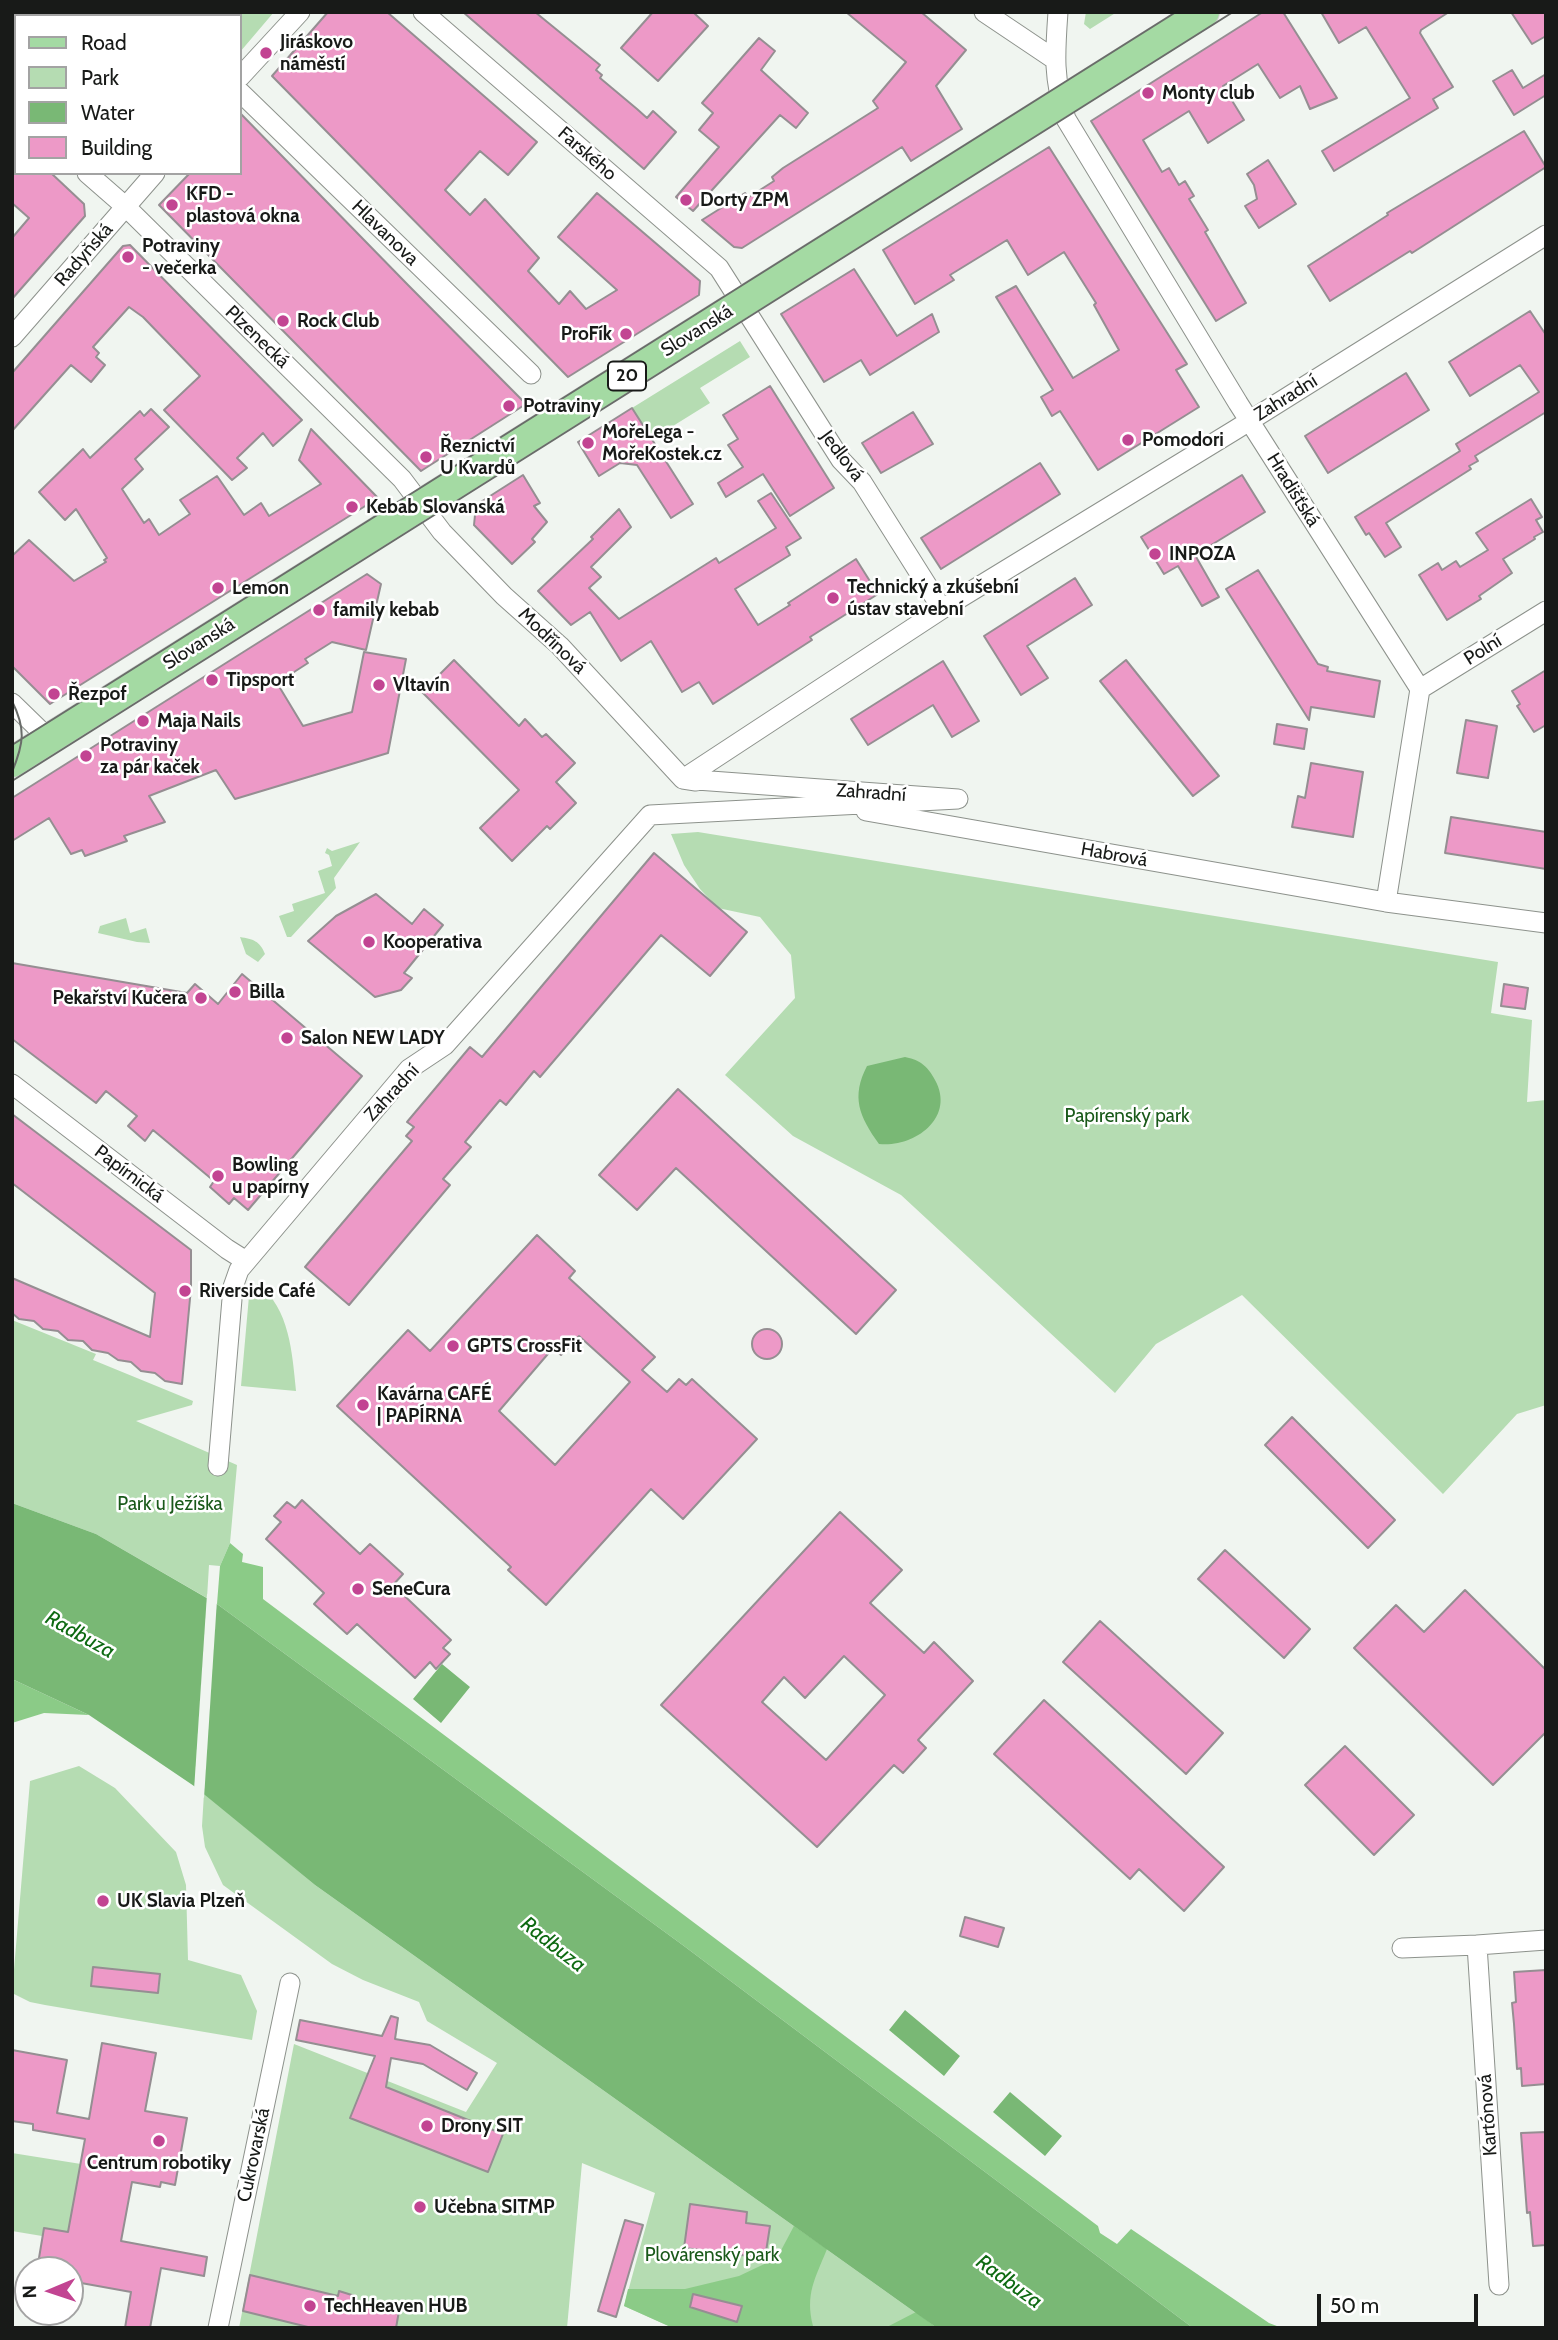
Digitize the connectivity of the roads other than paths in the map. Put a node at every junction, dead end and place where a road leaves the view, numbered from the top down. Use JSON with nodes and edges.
{"nodes":[{"id":1,"x":300,"y":12,"type":"edge"},
{"id":2,"x":423,"y":12,"type":"edge"},
{"id":3,"x":984,"y":12,"type":"edge"},
{"id":4,"x":1058,"y":12,"type":"edge"},
{"id":5,"x":1204,"y":12,"type":"edge"},
{"id":6,"x":1055,"y":59,"type":"junction"},
{"id":7,"x":242,"y":75,"type":"edge"},
{"id":8,"x":242,"y":94,"type":"edge"},
{"id":9,"x":1061,"y":102,"type":"junction"},
{"id":10,"x":89,"y":175,"type":"edge"},
{"id":11,"x":153,"y":175,"type":"edge"},
{"id":12,"x":125,"y":207,"type":"junction"},
{"id":13,"x":1546,"y":235,"type":"edge"},
{"id":14,"x":741,"y":303,"type":"junction"},
{"id":15,"x":12,"y":337,"type":"edge"},
{"id":16,"x":531,"y":374,"type":"dead end"},
{"id":17,"x":1250,"y":421,"type":"junction"},
{"id":18,"x":421,"y":505,"type":"junction"},
{"id":19,"x":942,"y":609,"type":"junction"},
{"id":20,"x":1546,"y":611,"type":"edge"},
{"id":21,"x":1420,"y":689,"type":"junction"},
{"id":22,"x":12,"y":703,"type":"edge"},
{"id":23,"x":49,"y":739,"type":"junction"},
{"id":24,"x":12,"y":762,"type":"edge"},
{"id":25,"x":683,"y":779,"type":"junction"},
{"id":26,"x":1385,"y":902,"type":"junction"},
{"id":27,"x":1546,"y":923,"type":"edge"},
{"id":28,"x":12,"y":1084,"type":"edge"},
{"id":29,"x":246,"y":1262,"type":"junction"},
{"id":30,"x":218,"y":1466,"type":"dead end"},
{"id":31,"x":1546,"y":1940,"type":"edge"},
{"id":32,"x":1477,"y":1945,"type":"junction"},
{"id":33,"x":1402,"y":1948,"type":"dead end"},
{"id":34,"x":290,"y":1983,"type":"dead end"},
{"id":35,"x":1499,"y":2285,"type":"dead end"},
{"id":36,"x":218,"y":2328,"type":"edge"}],
"edges":[{"from":1,"to":7,"type":"street"},
{"from":2,"to":14,"type":"street","name":"Farského"},
{"from":3,"to":6,"type":"street"},
{"from":4,"to":6,"type":"street","name":"Hradišťská"},
{"from":5,"to":9,"type":"main road","name":"Slovanská","number":"20"},
{"from":6,"to":9,"type":"street","name":"Hradišťská"},
{"from":8,"to":16,"type":"street","name":"Hlavanova"},
{"from":9,"to":14,"type":"main road","name":"Slovanská","number":"20"},
{"from":9,"to":17,"type":"street","name":"Hradišťská"},
{"from":10,"to":12,"type":"street","name":"Plzenecká"},
{"from":11,"to":12,"type":"street","name":"Radyňská"},
{"from":12,"to":15,"type":"street","name":"Radyňská"},
{"from":12,"to":18,"type":"street","name":"Plzenecká"},
{"from":13,"to":17,"type":"street","name":"Zahradní"},
{"from":14,"to":18,"type":"main road","name":"Slovanská","number":"20"},
{"from":14,"to":19,"type":"street","name":"Jedlová"},
{"from":17,"to":19,"type":"street","name":"Zahradní"},
{"from":17,"to":21,"type":"street","name":"Hradišťská"},
{"from":18,"to":23,"type":"main road","name":"Slovanská","number":"20"},
{"from":18,"to":25,"type":"street","name":"Modřínová"},
{"from":19,"to":25,"type":"street","name":"Zahradní"},
{"from":20,"to":21,"type":"street","name":"Polní"},
{"from":21,"to":26,"type":"street"},
{"from":22,"to":23,"type":"street"},
{"from":23,"to":24,"type":"main road","name":"Slovanská","number":"20"},
{"from":25,"to":26,"type":"street","name":"Habrová"},
{"from":25,"to":29,"type":"street","name":"Zahradní"},
{"from":26,"to":27,"type":"street","name":"Habrová"},
{"from":28,"to":29,"type":"street","name":"Papírnická"},
{"from":29,"to":30,"type":"street","name":"Zahradní"},
{"from":31,"to":32,"type":"street"},
{"from":32,"to":33,"type":"street"},
{"from":32,"to":35,"type":"street","name":"Kartónová"},
{"from":34,"to":36,"type":"street","name":"Cukrovarská"}]}
